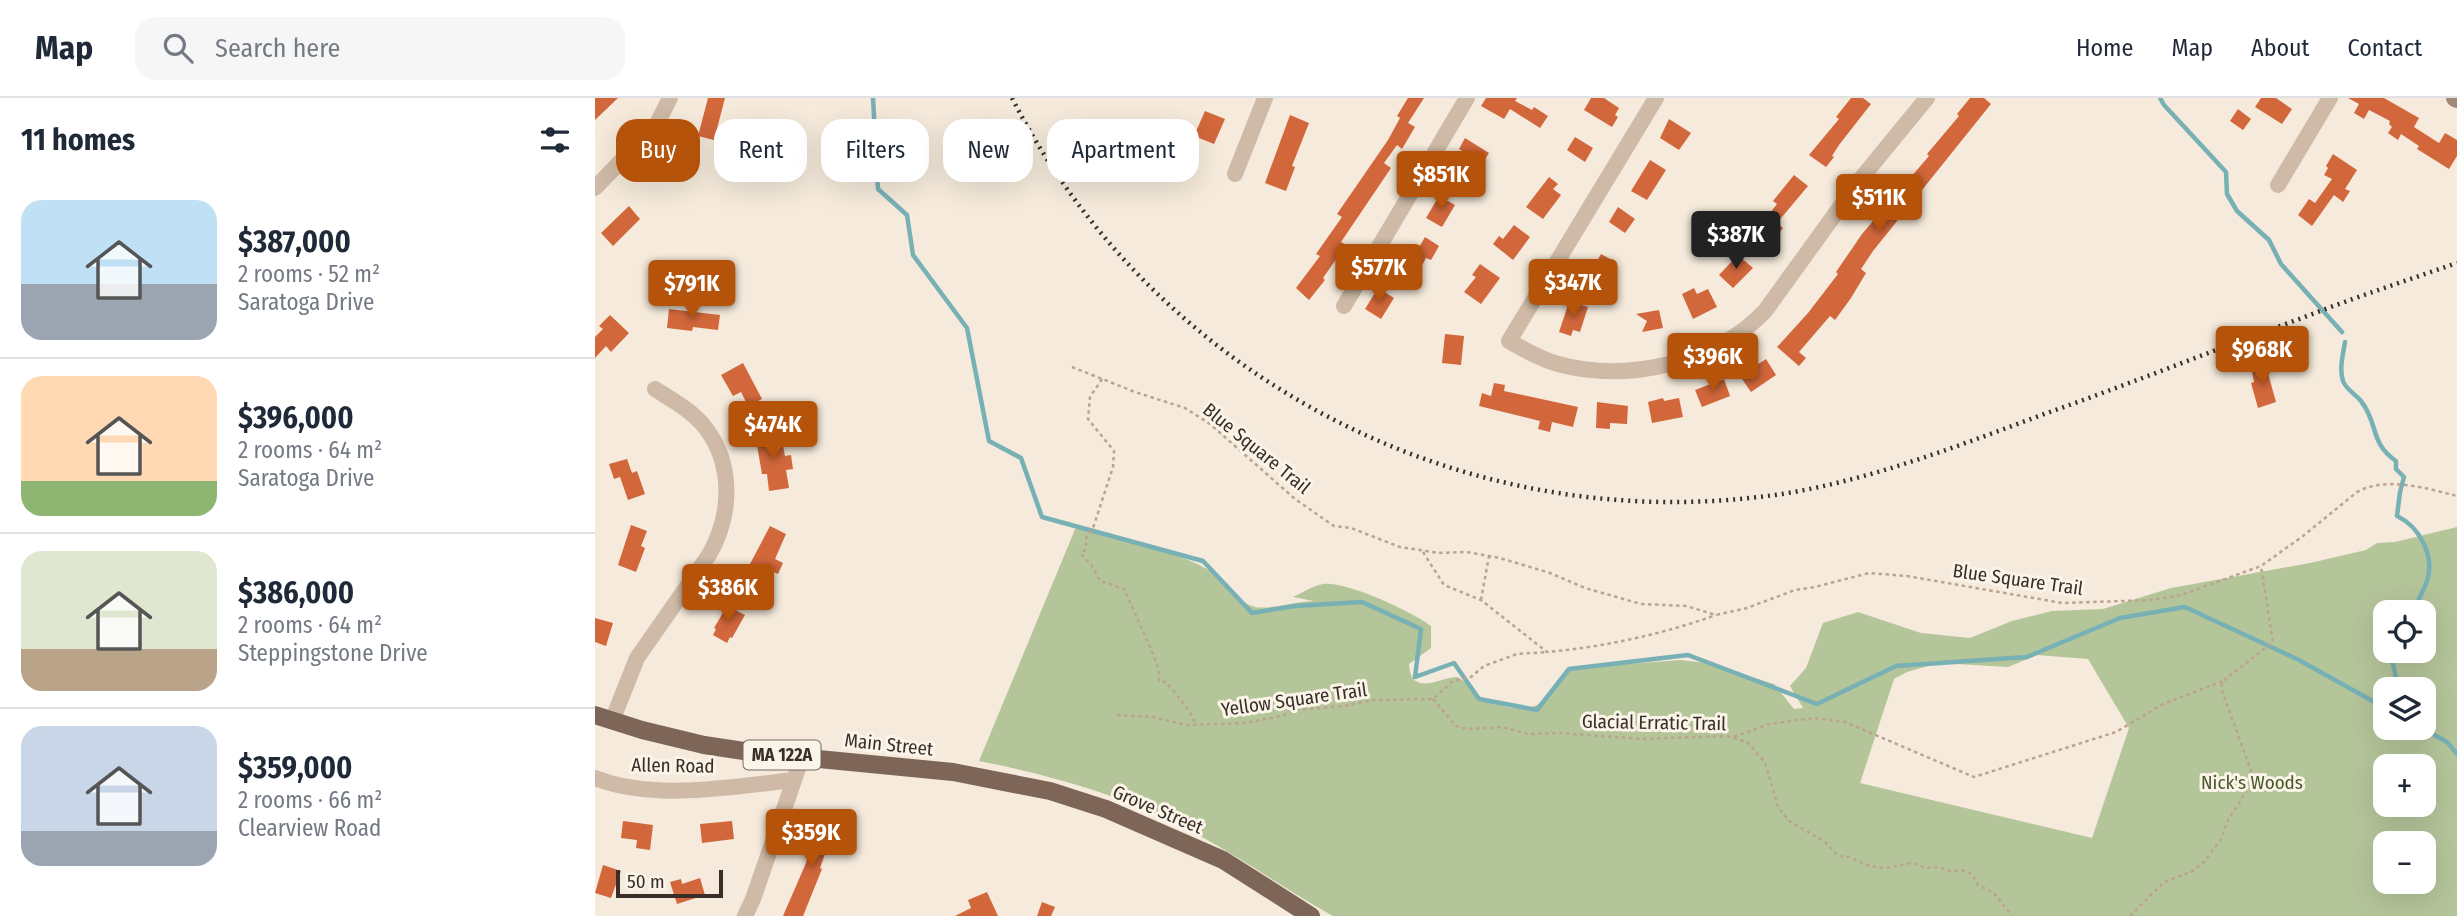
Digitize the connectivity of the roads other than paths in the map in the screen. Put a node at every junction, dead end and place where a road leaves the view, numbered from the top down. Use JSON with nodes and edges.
{"nodes":[{"id":1,"x":670,"y":98,"type":"edge"},
{"id":2,"x":1265,"y":98,"type":"edge"},
{"id":3,"x":1467,"y":98,"type":"edge"},
{"id":4,"x":1656,"y":98,"type":"edge"},
{"id":5,"x":1927,"y":98,"type":"edge"},
{"id":6,"x":2330,"y":98,"type":"edge"},
{"id":7,"x":1235,"y":174,"type":"dead end"},
{"id":8,"x":2278,"y":185,"type":"dead end"},
{"id":9,"x":595,"y":188,"type":"edge"},
{"id":10,"x":1344,"y":306,"type":"dead end"},
{"id":11,"x":655,"y":389,"type":"dead end"},
{"id":12,"x":595,"y":715,"type":"edge"},
{"id":13,"x":613,"y":721,"type":"junction"},
{"id":14,"x":801,"y":757,"type":"junction"},
{"id":15,"x":973,"y":775,"type":"joint"},
{"id":16,"x":595,"y":778,"type":"edge"},
{"id":17,"x":793,"y":780,"type":"junction"},
{"id":18,"x":745,"y":916,"type":"edge"},
{"id":19,"x":1311,"y":916,"type":"edge"}],
"edges":[{"from":1,"to":9,"type":"street"},
{"from":2,"to":7,"type":"street"},
{"from":3,"to":10,"type":"street"},
{"from":4,"to":5,"type":"street"},
{"from":6,"to":8,"type":"street"},
{"from":11,"to":13,"type":"street"},
{"from":12,"to":13,"type":"main road","name":"Main Street","number":"MA 122A"},
{"from":13,"to":14,"type":"main road","name":"Main Street","number":"MA 122A"},
{"from":14,"to":15,"type":"main road","name":"Main Street","number":"MA 122A"},
{"from":14,"to":17,"type":"street"},
{"from":15,"to":19,"type":"main road","name":"Grove Street","number":"MA 122A"},
{"from":16,"to":17,"type":"street","name":"Allen Road"},
{"from":17,"to":18,"type":"street"}]}
